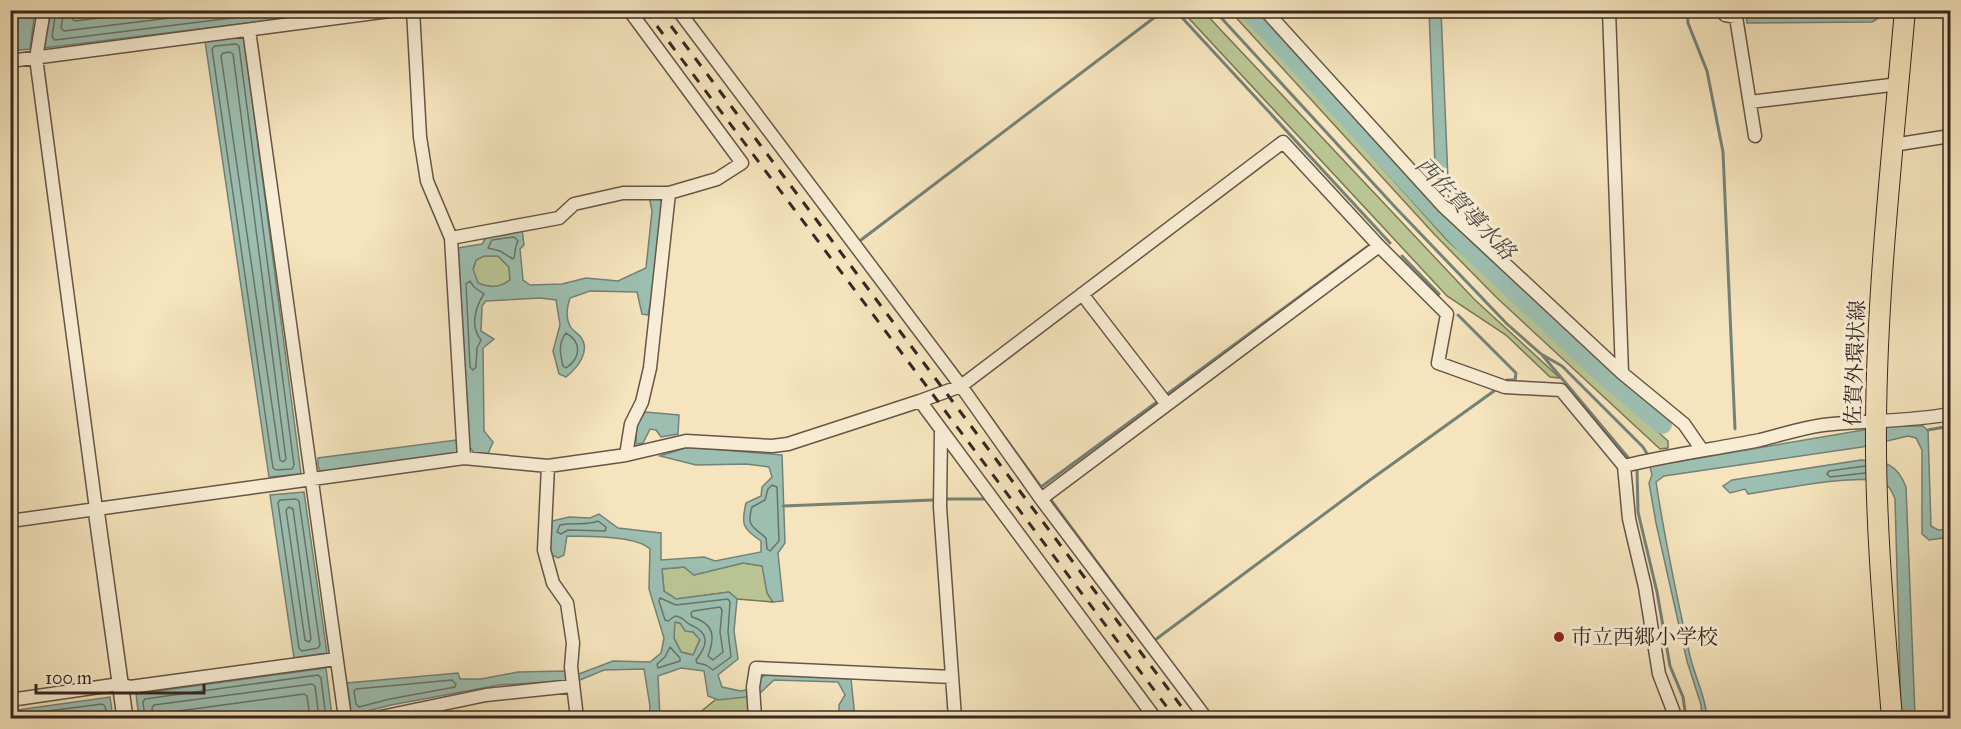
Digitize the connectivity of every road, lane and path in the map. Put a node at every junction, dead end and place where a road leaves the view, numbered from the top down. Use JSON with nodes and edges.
{"nodes":[{"id":1,"x":44,"y":10,"type":"edge"},
{"id":2,"x":397,"y":10,"type":"edge"},
{"id":3,"x":413,"y":10,"type":"edge"},
{"id":4,"x":629,"y":10,"type":"edge"},
{"id":5,"x":678,"y":10,"type":"edge"},
{"id":6,"x":1265,"y":10,"type":"edge"},
{"id":7,"x":1609,"y":10,"type":"edge"},
{"id":8,"x":1905,"y":10,"type":"edge"},
{"id":9,"x":1725,"y":15,"type":"dead end"},
{"id":10,"x":249,"y":30,"type":"junction"},
{"id":11,"x":36,"y":58,"type":"junction"},
{"id":12,"x":10,"y":61,"type":"edge"},
{"id":13,"x":1899,"y":84,"type":"junction"},
{"id":14,"x":1750,"y":102,"type":"junction"},
{"id":15,"x":1755,"y":136,"type":"dead end"},
{"id":16,"x":1950,"y":136,"type":"edge"},
{"id":17,"x":1893,"y":145,"type":"junction"},
{"id":18,"x":659,"y":192,"type":"junction"},
{"id":19,"x":451,"y":238,"type":"junction"},
{"id":20,"x":1379,"y":246,"type":"junction"},
{"id":21,"x":1082,"y":294,"type":"junction"},
{"id":22,"x":1622,"y":373,"type":"junction"},
{"id":23,"x":961,"y":386,"type":"junction"},
{"id":24,"x":920,"y":401,"type":"junction"},
{"id":25,"x":1166,"y":404,"type":"junction"},
{"id":26,"x":1950,"y":414,"type":"edge"},
{"id":27,"x":1876,"y":420,"type":"junction"},
{"id":28,"x":941,"y":432,"type":"junction"},
{"id":29,"x":1702,"y":450,"type":"junction"},
{"id":30,"x":626,"y":455,"type":"junction"},
{"id":31,"x":464,"y":458,"type":"junction"},
{"id":32,"x":548,"y":466,"type":"junction"},
{"id":33,"x":1624,"y":466,"type":"junction"},
{"id":34,"x":312,"y":480,"type":"junction"},
{"id":35,"x":1041,"y":499,"type":"junction"},
{"id":36,"x":96,"y":509,"type":"junction"},
{"id":37,"x":10,"y":521,"type":"edge"},
{"id":38,"x":336,"y":659,"type":"junction"},
{"id":39,"x":952,"y":677,"type":"junction"},
{"id":40,"x":120,"y":684,"type":"junction"},
{"id":41,"x":572,"y":686,"type":"junction"},
{"id":42,"x":10,"y":700,"type":"edge"},
{"id":43,"x":124,"y":716,"type":"edge"},
{"id":44,"x":345,"y":718,"type":"edge"},
{"id":45,"x":376,"y":718,"type":"edge"},
{"id":46,"x":577,"y":718,"type":"edge"},
{"id":47,"x":755,"y":718,"type":"edge"},
{"id":48,"x":955,"y":718,"type":"edge"},
{"id":49,"x":1155,"y":718,"type":"edge"},
{"id":50,"x":1206,"y":718,"type":"edge"},
{"id":51,"x":1676,"y":718,"type":"edge"},
{"id":52,"x":1892,"y":718,"type":"edge"}],
"edges":[{"from":1,"to":11,"type":"street"},
{"from":2,"to":10,"type":"street"},
{"from":3,"to":19,"type":"street"},
{"from":4,"to":18,"type":"street"},
{"from":5,"to":23,"type":"street"},
{"from":6,"to":22,"type":"street"},
{"from":7,"to":22,"type":"street"},
{"from":8,"to":13,"type":"main road","name":"佐賀外環状線"},
{"from":9,"to":14,"type":"street"},
{"from":10,"to":11,"type":"street"},
{"from":10,"to":34,"type":"street"},
{"from":11,"to":12,"type":"street"},
{"from":11,"to":36,"type":"street"},
{"from":13,"to":14,"type":"street"},
{"from":13,"to":17,"type":"main road","name":"佐賀外環状線"},
{"from":14,"to":15,"type":"street"},
{"from":16,"to":17,"type":"street"},
{"from":17,"to":27,"type":"main road","name":"佐賀外環状線"},
{"from":18,"to":19,"type":"street"},
{"from":18,"to":30,"type":"street"},
{"from":19,"to":31,"type":"street"},
{"from":20,"to":21,"type":"street"},
{"from":20,"to":25,"type":"street"},
{"from":20,"to":33,"type":"street"},
{"from":21,"to":23,"type":"street"},
{"from":21,"to":25,"type":"street"},
{"from":22,"to":29,"type":"street"},
{"from":23,"to":24,"type":"street"},
{"from":23,"to":35,"type":"street"},
{"from":24,"to":28,"type":"street"},
{"from":24,"to":30,"type":"street"},
{"from":25,"to":35,"type":"street"},
{"from":26,"to":27,"type":"street"},
{"from":27,"to":29,"type":"street"},
{"from":27,"to":52,"type":"main road","name":"佐賀外環状線"},
{"from":28,"to":39,"type":"street"},
{"from":28,"to":49,"type":"street"},
{"from":29,"to":33,"type":"street"},
{"from":30,"to":32,"type":"street"},
{"from":31,"to":32,"type":"street"},
{"from":31,"to":34,"type":"street"},
{"from":32,"to":41,"type":"street"},
{"from":33,"to":51,"type":"street"},
{"from":34,"to":36,"type":"street"},
{"from":34,"to":38,"type":"street"},
{"from":35,"to":50,"type":"street"},
{"from":36,"to":37,"type":"street"},
{"from":36,"to":40,"type":"street"},
{"from":38,"to":40,"type":"street"},
{"from":38,"to":44,"type":"street"},
{"from":39,"to":47,"type":"street"},
{"from":39,"to":48,"type":"street"},
{"from":40,"to":42,"type":"street"},
{"from":40,"to":43,"type":"street"},
{"from":41,"to":45,"type":"street"},
{"from":41,"to":46,"type":"street"}]}
